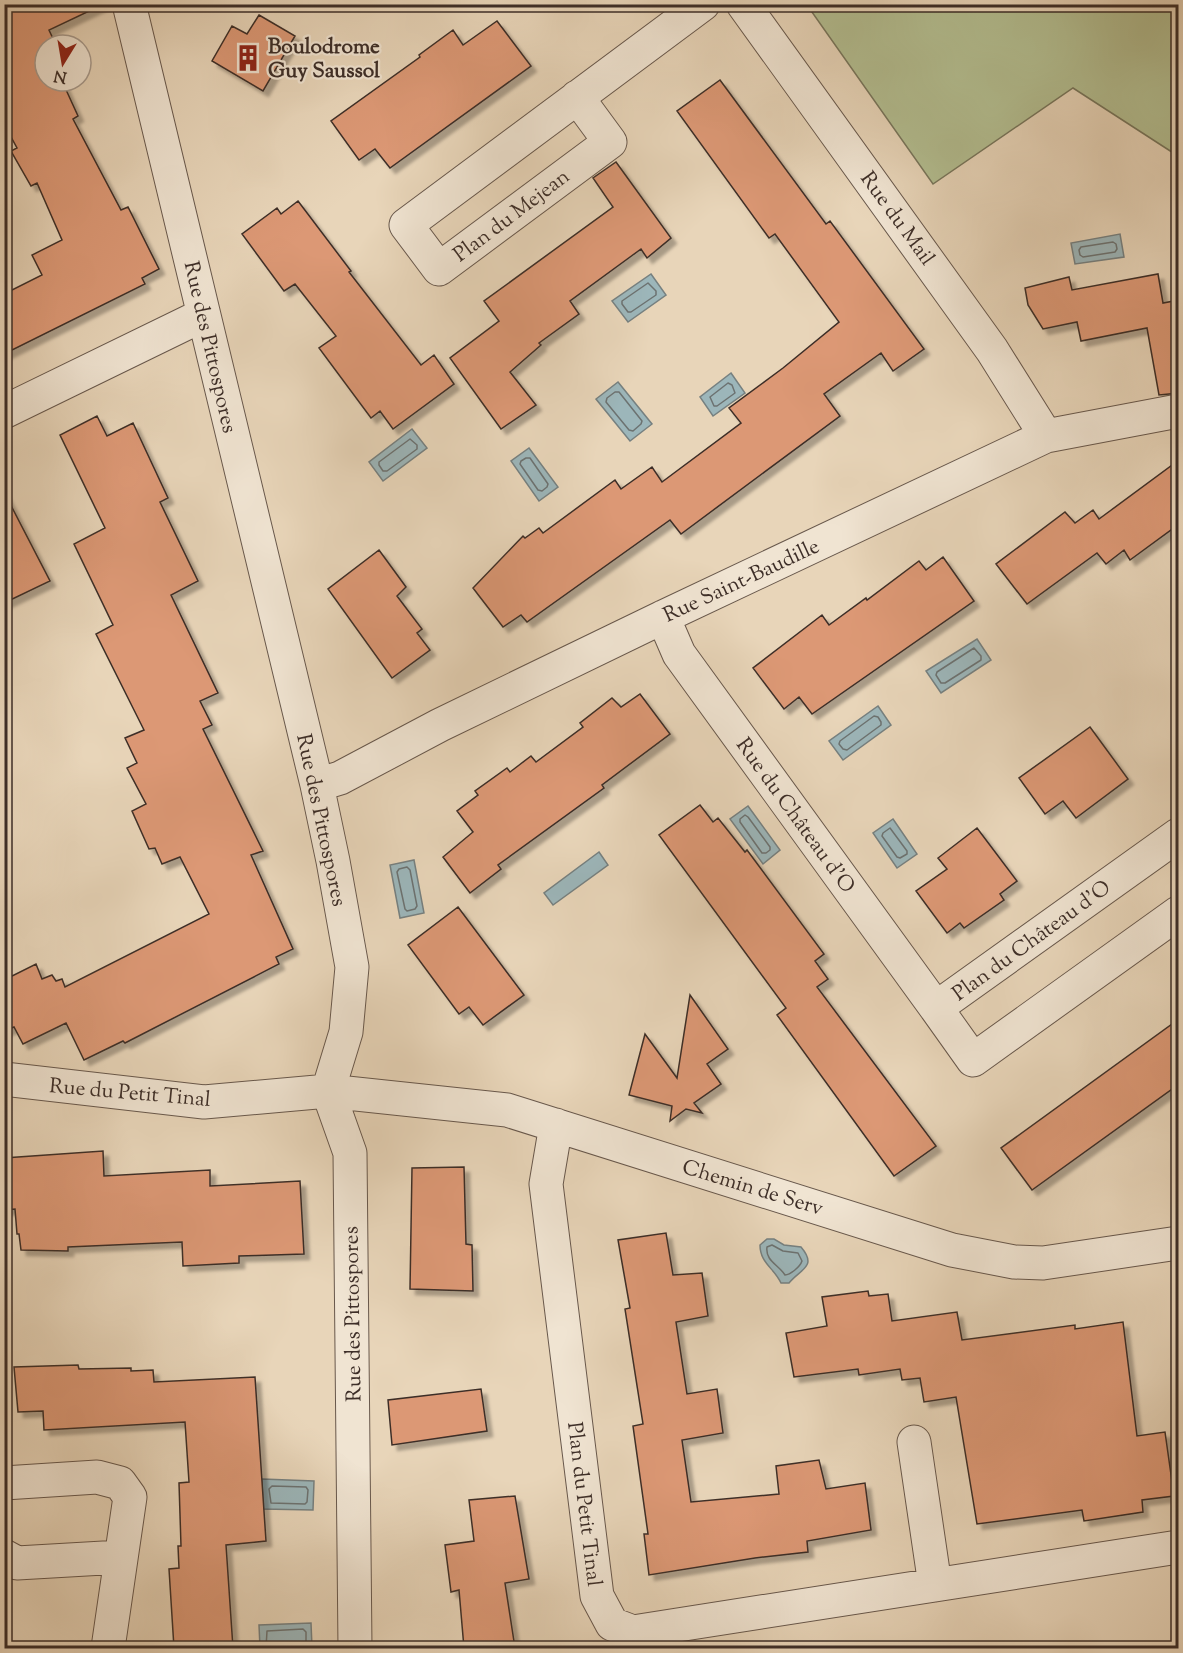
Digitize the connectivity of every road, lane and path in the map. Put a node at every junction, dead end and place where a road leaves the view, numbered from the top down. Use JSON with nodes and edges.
{"nodes":[{"id":1,"x":129,"y":4,"type":"edge"},
{"id":2,"x":703,"y":4,"type":"edge"},
{"id":3,"x":743,"y":4,"type":"edge"},
{"id":4,"x":578,"y":97,"type":"junction"},
{"id":5,"x":203,"y":315,"type":"junction"},
{"id":6,"x":1179,"y":411,"type":"edge"},
{"id":7,"x":4,"y":412,"type":"edge"},
{"id":8,"x":1046,"y":436,"type":"junction"},
{"id":9,"x":663,"y":617,"type":"junction"},
{"id":10,"x":317,"y":785,"type":"junction"},
{"id":11,"x":1179,"y":835,"type":"edge"},
{"id":12,"x":1179,"y":913,"type":"edge"},
{"id":13,"x":936,"y":1008,"type":"junction"},
{"id":14,"x":4,"y":1079,"type":"edge"},
{"id":15,"x":328,"y":1091,"type":"junction"},
{"id":16,"x":556,"y":1125,"type":"junction"},
{"id":17,"x":1179,"y":1243,"type":"edge"},
{"id":18,"x":914,"y":1442,"type":"dead end"},
{"id":19,"x":4,"y":1483,"type":"edge"},
{"id":20,"x":1179,"y":1547,"type":"edge"},
{"id":21,"x":4,"y":1556,"type":"edge"},
{"id":22,"x":121,"y":1557,"type":"junction"},
{"id":23,"x":935,"y":1585,"type":"junction"},
{"id":24,"x":108,"y":1648,"type":"edge"},
{"id":25,"x":356,"y":1648,"type":"edge"}],
"edges":[{"from":1,"to":5,"type":"street","name":"Rue des Pittospores"},
{"from":2,"to":4,"type":"street","name":"Plan du Mejean"},
{"from":3,"to":8,"type":"street","name":"Rue du Mail"},
{"from":4,"to":4,"type":"street","name":"Plan du Mejean"},
{"from":5,"to":7,"type":"street"},
{"from":5,"to":10,"type":"street","name":"Rue des Pittospores"},
{"from":6,"to":8,"type":"street","name":"Rue Saint-Baudille"},
{"from":8,"to":9,"type":"street","name":"Rue Saint-Baudille"},
{"from":9,"to":10,"type":"street","name":"Rue Saint-Baudille"},
{"from":9,"to":13,"type":"street","name":"Rue du Château d'O"},
{"from":10,"to":15,"type":"street","name":"Rue des Pittospores"},
{"from":11,"to":13,"type":"street","name":"Plan du Château d'O"},
{"from":12,"to":13,"type":"street","name":"Plan du Château d'O"},
{"from":14,"to":15,"type":"street","name":"Rue du Petit Tinal"},
{"from":15,"to":16,"type":"street","name":"Chemin de Serv"},
{"from":15,"to":25,"type":"street","name":"Rue des Pittospores"},
{"from":16,"to":17,"type":"street","name":"Chemin de Serv"},
{"from":16,"to":23,"type":"street","name":"Plan du Petit Tinal"},
{"from":18,"to":23,"type":"street"},
{"from":19,"to":22,"type":"street"},
{"from":20,"to":23,"type":"street","name":"Plan du Petit Tinal"},
{"from":21,"to":22,"type":"street"},
{"from":22,"to":24,"type":"street"}]}
